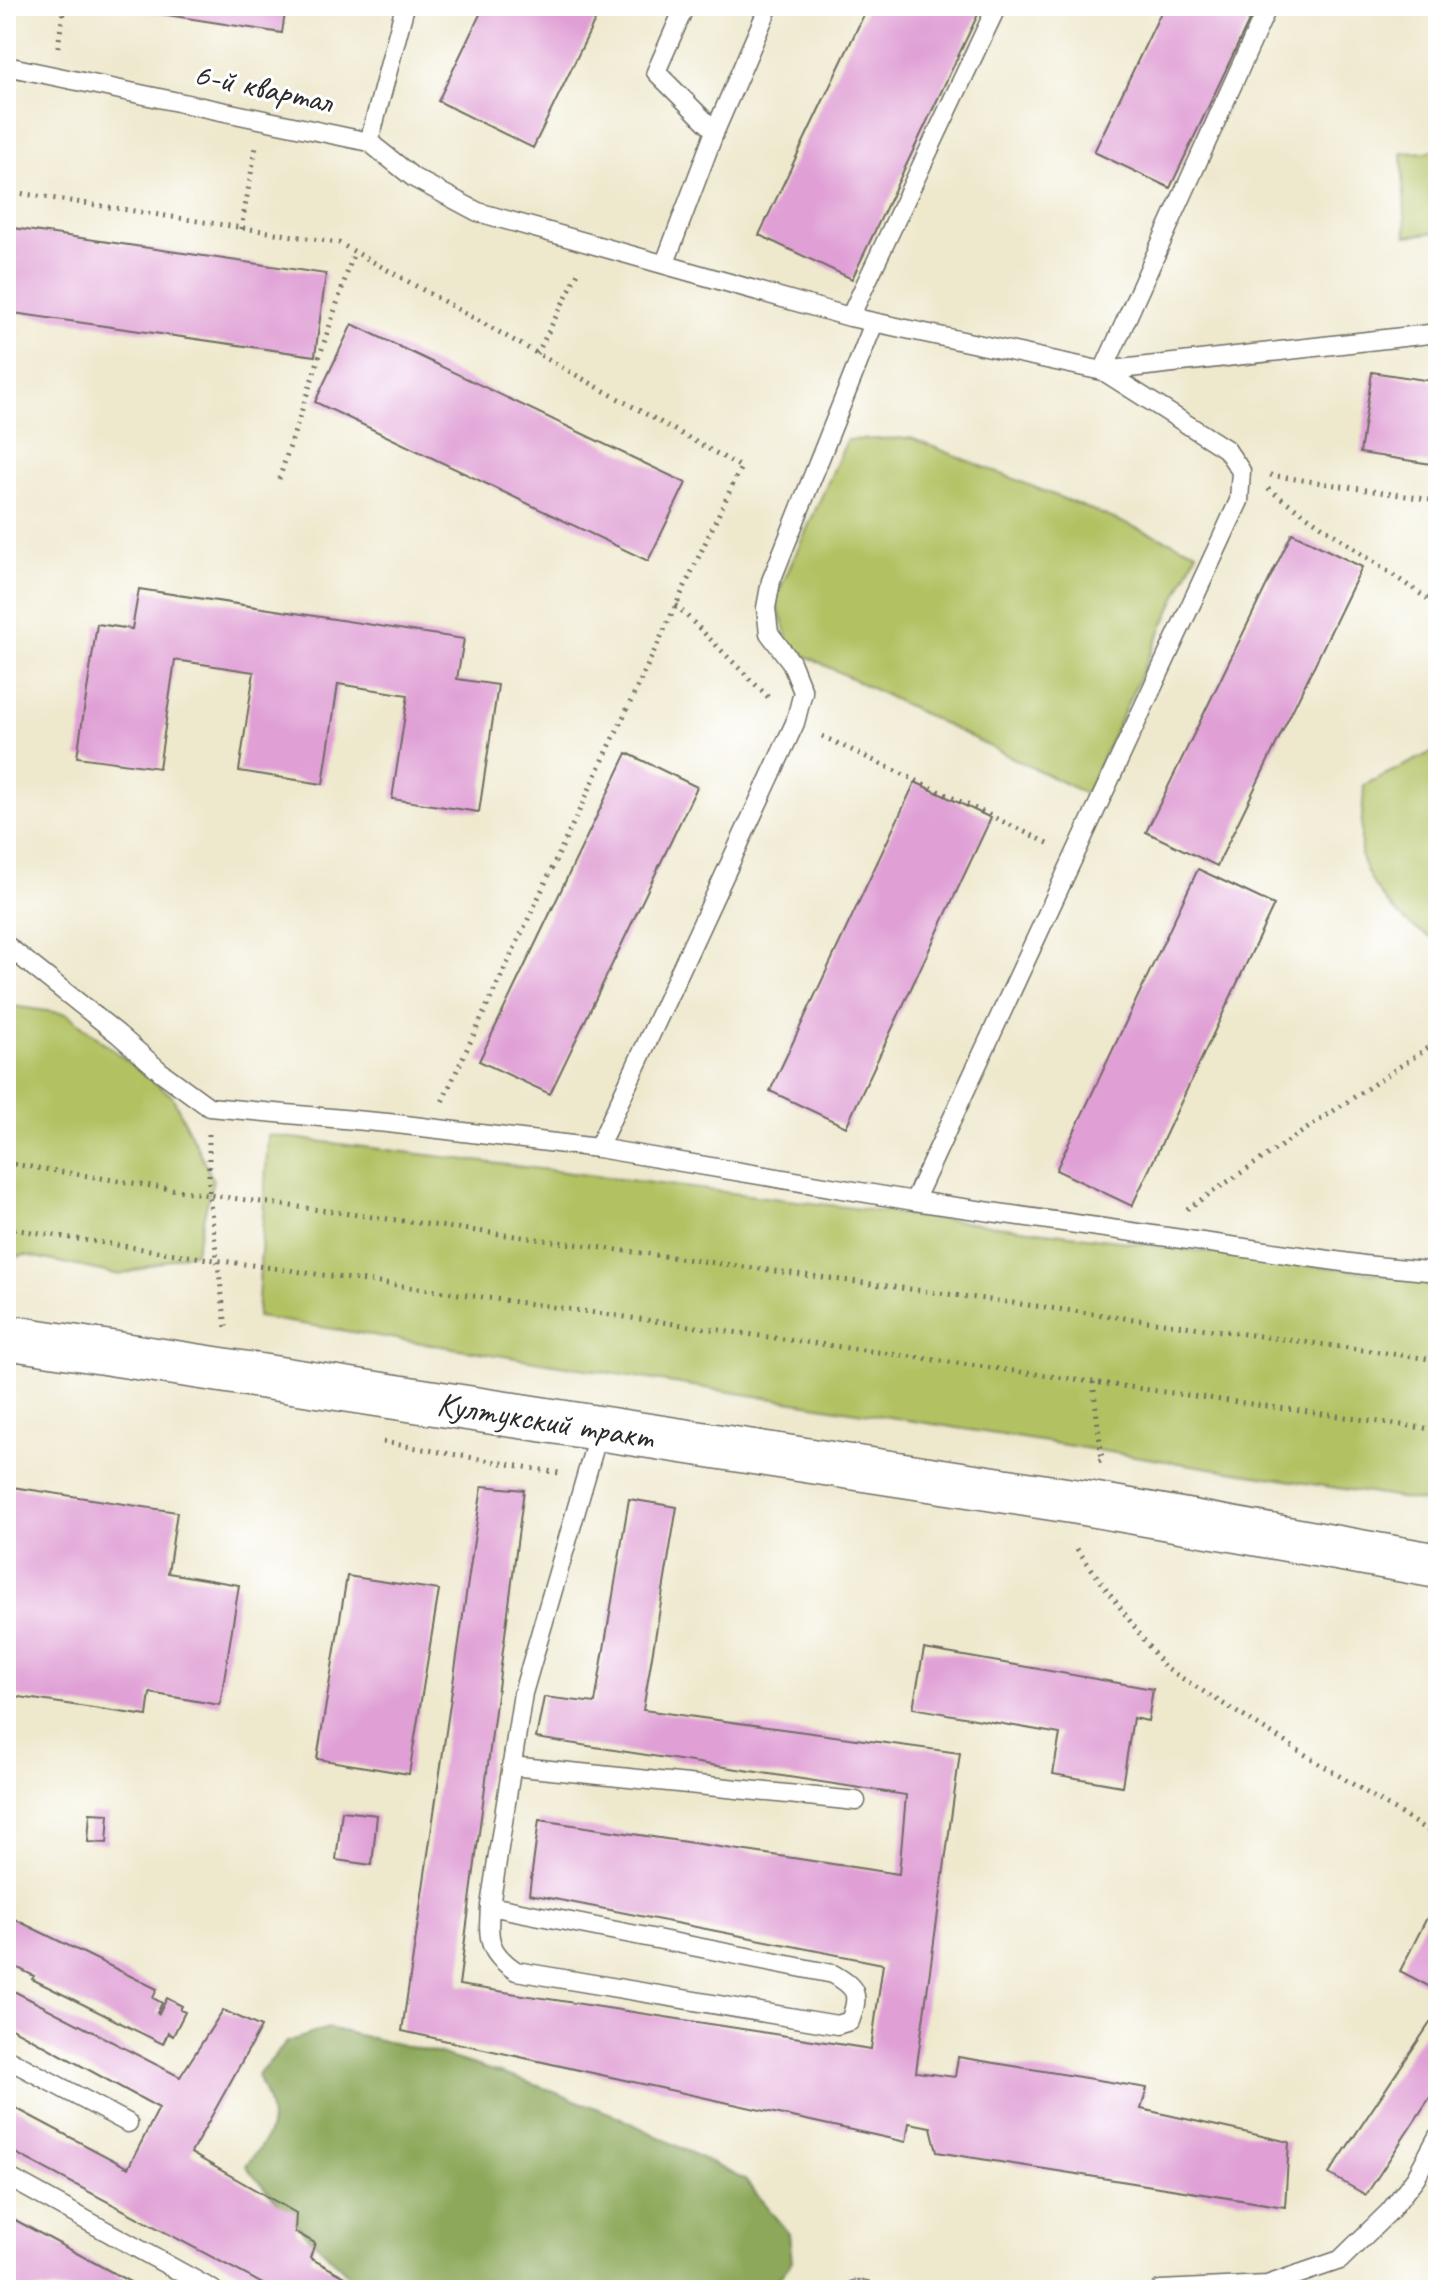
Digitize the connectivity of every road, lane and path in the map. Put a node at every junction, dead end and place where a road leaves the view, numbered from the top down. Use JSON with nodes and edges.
{"nodes":[{"id":1,"x":64,"y":6,"type":"edge"},
{"id":2,"x":405,"y":6,"type":"edge"},
{"id":3,"x":685,"y":6,"type":"edge"},
{"id":4,"x":769,"y":6,"type":"edge"},
{"id":5,"x":997,"y":6,"type":"edge"},
{"id":6,"x":1268,"y":6,"type":"edge"},
{"id":7,"x":6,"y":66,"type":"edge"},
{"id":8,"x":53,"y":76,"type":"junction"},
{"id":9,"x":261,"y":119,"type":"junction"},
{"id":10,"x":715,"y":131,"type":"junction"},
{"id":11,"x":369,"y":142,"type":"junction"},
{"id":12,"x":6,"y":191,"type":"edge"},
{"id":13,"x":241,"y":229,"type":"junction"},
{"id":14,"x":594,"y":243,"type":"junction"},
{"id":15,"x":354,"y":252,"type":"junction"},
{"id":16,"x":665,"y":263,"type":"junction"},
{"id":17,"x":850,"y":317,"type":"junction"},
{"id":18,"x":874,"y":323,"type":"junction"},
{"id":19,"x":1438,"y":333,"type":"edge"},
{"id":20,"x":537,"y":354,"type":"junction"},
{"id":21,"x":1103,"y":371,"type":"junction"},
{"id":22,"x":1241,"y":471,"type":"junction"},
{"id":23,"x":279,"y":479,"type":"dead end"},
{"id":24,"x":1438,"y":501,"type":"edge"},
{"id":25,"x":676,"y":605,"type":"junction"},
{"id":26,"x":1438,"y":606,"type":"edge"},
{"id":27,"x":795,"y":723,"type":"junction"},
{"id":28,"x":1075,"y":855,"type":"junction"},
{"id":29,"x":6,"y":945,"type":"edge"},
{"id":30,"x":1438,"y":1041,"type":"edge"},
{"id":31,"x":209,"y":1107,"type":"junction"},
{"id":32,"x":429,"y":1128,"type":"junction"},
{"id":33,"x":598,"y":1148,"type":"junction"},
{"id":34,"x":6,"y":1163,"type":"edge"},
{"id":35,"x":209,"y":1195,"type":"junction"},
{"id":36,"x":914,"y":1201,"type":"junction"},
{"id":37,"x":6,"y":1228,"type":"edge"},
{"id":38,"x":1149,"y":1234,"type":"junction"},
{"id":39,"x":215,"y":1260,"type":"junction"},
{"id":40,"x":1438,"y":1272,"type":"edge"},
{"id":41,"x":226,"y":1328,"type":"dead end"},
{"id":42,"x":6,"y":1337,"type":"edge"},
{"id":43,"x":1438,"y":1360,"type":"edge"},
{"id":44,"x":600,"y":1428,"type":"junction"},
{"id":45,"x":1438,"y":1430,"type":"edge"},
{"id":46,"x":371,"y":1440,"type":"dead end"},
{"id":47,"x":586,"y":1478,"type":"junction"},
{"id":48,"x":1085,"y":1503,"type":"junction"},
{"id":49,"x":1438,"y":1541,"type":"edge"},
{"id":50,"x":1077,"y":1549,"type":"dead end"},
{"id":51,"x":1438,"y":1566,"type":"edge"},
{"id":52,"x":511,"y":1766,"type":"junction"},
{"id":53,"x":856,"y":1801,"type":"dead end"},
{"id":54,"x":1438,"y":1837,"type":"edge"},
{"id":55,"x":490,"y":1906,"type":"junction"},
{"id":56,"x":6,"y":2058,"type":"edge"},
{"id":57,"x":128,"y":2123,"type":"dead end"},
{"id":58,"x":1438,"y":2136,"type":"edge"},
{"id":59,"x":6,"y":2176,"type":"edge"},
{"id":60,"x":213,"y":2290,"type":"edge"},
{"id":61,"x":855,"y":2290,"type":"edge"},
{"id":62,"x":865,"y":2290,"type":"edge"},
{"id":63,"x":1160,"y":2290,"type":"edge"}],
"edges":[{"from":1,"to":8,"type":"path"},
{"from":2,"to":11,"type":"lane","name":"6-й квартал"},
{"from":3,"to":10,"type":"lane"},
{"from":4,"to":10,"type":"lane"},
{"from":5,"to":17,"type":"lane"},
{"from":6,"to":21,"type":"lane"},
{"from":7,"to":8,"type":"lane","name":"6-й квартал"},
{"from":8,"to":9,"type":"lane","name":"6-й квартал"},
{"from":9,"to":11,"type":"lane","name":"6-й квартал"},
{"from":9,"to":13,"type":"path"},
{"from":10,"to":16,"type":"lane"},
{"from":11,"to":14,"type":"lane"},
{"from":12,"to":13,"type":"path"},
{"from":13,"to":15,"type":"path"},
{"from":14,"to":16,"type":"lane"},
{"from":14,"to":20,"type":"path"},
{"from":15,"to":20,"type":"path"},
{"from":15,"to":23,"type":"path"},
{"from":16,"to":17,"type":"lane"},
{"from":17,"to":18,"type":"lane"},
{"from":18,"to":21,"type":"lane"},
{"from":18,"to":27,"type":"lane"},
{"from":19,"to":21,"type":"lane"},
{"from":20,"to":25,"type":"path"},
{"from":21,"to":22,"type":"lane"},
{"from":22,"to":24,"type":"path"},
{"from":22,"to":26,"type":"path"},
{"from":22,"to":28,"type":"lane"},
{"from":25,"to":27,"type":"path"},
{"from":25,"to":32,"type":"path"},
{"from":27,"to":28,"type":"path"},
{"from":27,"to":33,"type":"lane"},
{"from":28,"to":36,"type":"lane"},
{"from":29,"to":31,"type":"lane"},
{"from":30,"to":38,"type":"path"},
{"from":31,"to":32,"type":"lane"},
{"from":31,"to":35,"type":"path"},
{"from":32,"to":33,"type":"lane"},
{"from":33,"to":36,"type":"lane"},
{"from":34,"to":35,"type":"path"},
{"from":35,"to":39,"type":"path"},
{"from":35,"to":43,"type":"path"},
{"from":36,"to":38,"type":"lane"},
{"from":37,"to":39,"type":"path"},
{"from":38,"to":40,"type":"lane"},
{"from":39,"to":41,"type":"path"},
{"from":39,"to":45,"type":"path"},
{"from":42,"to":44,"type":"main road","name":"Култукский тракт"},
{"from":44,"to":47,"type":"lane"},
{"from":44,"to":48,"type":"main road","name":"Култукский тракт"},
{"from":46,"to":47,"type":"path"},
{"from":47,"to":52,"type":"lane"},
{"from":48,"to":49,"type":"main road"},
{"from":48,"to":51,"type":"main road"},
{"from":50,"to":54,"type":"path"},
{"from":52,"to":53,"type":"lane"},
{"from":52,"to":55,"type":"lane"},
{"from":55,"to":55,"type":"lane"},
{"from":56,"to":57,"type":"lane"},
{"from":58,"to":63,"type":"lane"},
{"from":59,"to":60,"type":"lane"},
{"from":61,"to":62,"type":"lane"}]}
